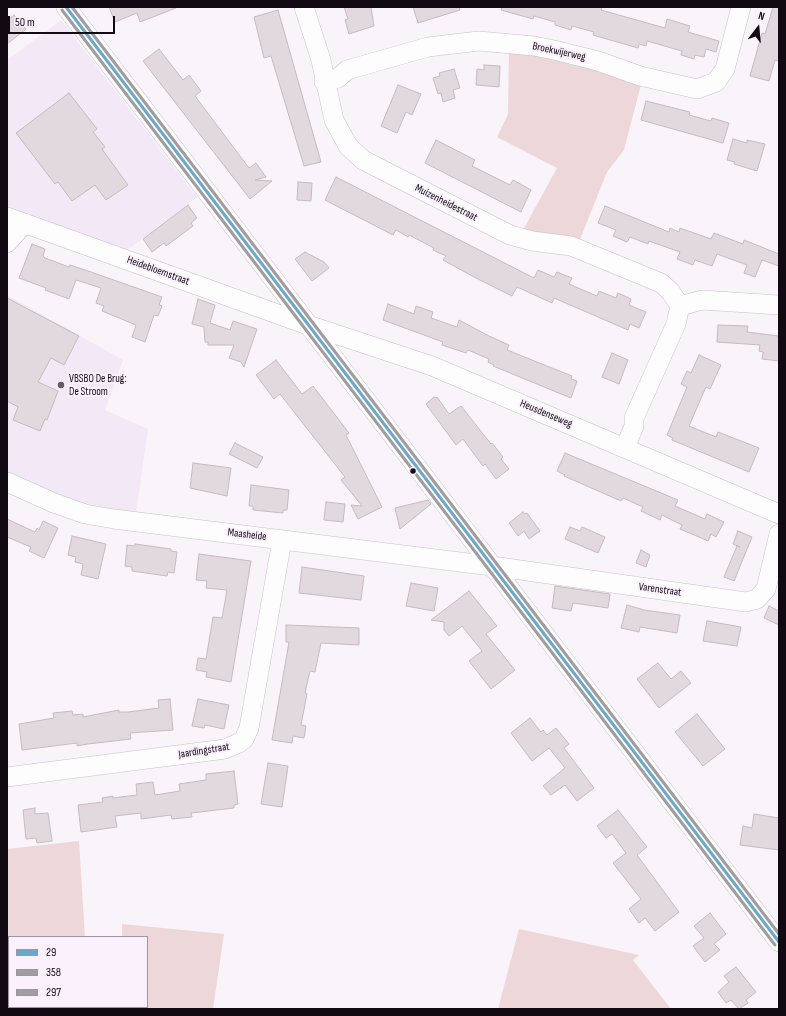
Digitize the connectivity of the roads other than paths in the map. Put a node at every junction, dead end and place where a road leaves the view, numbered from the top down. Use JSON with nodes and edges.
{"nodes":[{"id":1,"x":66,"y":7,"type":"edge"},
{"id":2,"x":304,"y":7,"type":"edge"},
{"id":3,"x":741,"y":7,"type":"edge"},
{"id":4,"x":324,"y":82,"type":"junction"},
{"id":5,"x":7,"y":217,"type":"edge"},
{"id":6,"x":25,"y":223,"type":"junction"},
{"id":7,"x":7,"y":243,"type":"edge"},
{"id":8,"x":779,"y":305,"type":"edge"},
{"id":9,"x":680,"y":306,"type":"junction"},
{"id":10,"x":308,"y":325,"type":"junction"},
{"id":11,"x":625,"y":448,"type":"junction"},
{"id":12,"x":7,"y":482,"type":"edge"},
{"id":13,"x":779,"y":514,"type":"edge"},
{"id":14,"x":779,"y":534,"type":"edge"},
{"id":15,"x":282,"y":540,"type":"junction"},
{"id":16,"x":492,"y":566,"type":"junction"},
{"id":17,"x":7,"y":777,"type":"edge"},
{"id":18,"x":779,"y":942,"type":"edge"}],
"edges":[{"from":1,"to":10,"type":"street"},
{"from":2,"to":4,"type":"street","name":"Muizenheidestraat"},
{"from":3,"to":4,"type":"street","name":"Broekwijerweg"},
{"from":4,"to":9,"type":"street","name":"Muizenheidestraat"},
{"from":5,"to":6,"type":"street","name":"Heidebloemstraat"},
{"from":6,"to":7,"type":"street"},
{"from":6,"to":10,"type":"street","name":"Heidebloemstraat"},
{"from":8,"to":9,"type":"street"},
{"from":9,"to":11,"type":"street"},
{"from":10,"to":11,"type":"street","name":"Heusdenseweg"},
{"from":10,"to":16,"type":"street"},
{"from":11,"to":13,"type":"street","name":"Heusdenseweg"},
{"from":12,"to":15,"type":"street","name":"Maasheide"},
{"from":14,"to":16,"type":"street","name":"Varenstraat"},
{"from":15,"to":16,"type":"street","name":"Maasheide"},
{"from":15,"to":17,"type":"street","name":"Jaardingstraat"},
{"from":16,"to":18,"type":"street"}]}
